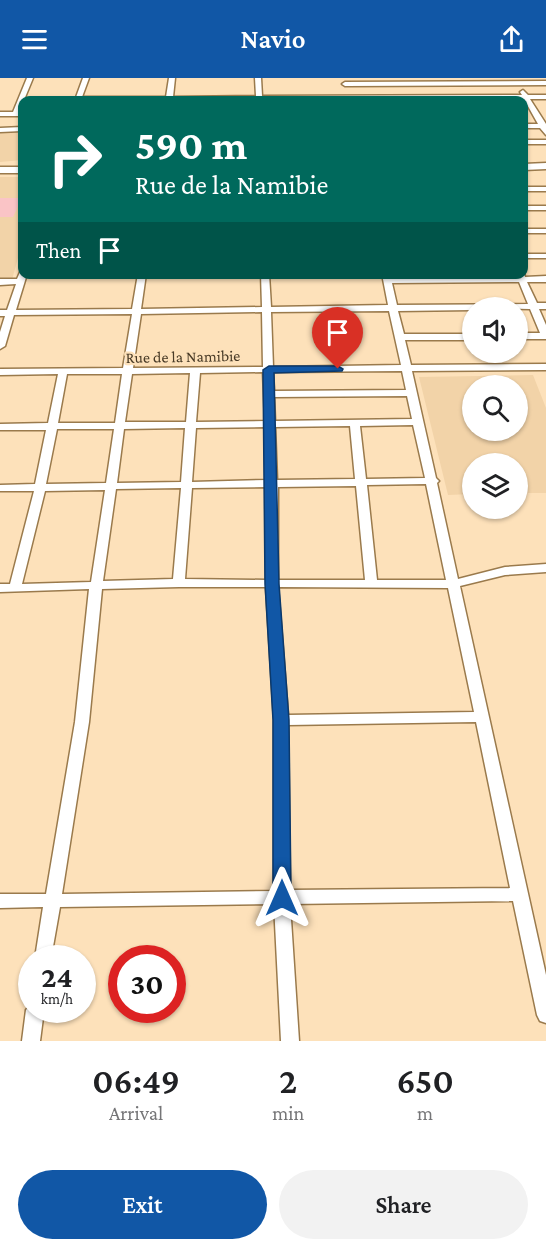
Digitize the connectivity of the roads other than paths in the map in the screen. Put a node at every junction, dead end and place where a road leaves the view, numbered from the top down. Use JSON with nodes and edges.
{"nodes":[{"id":1,"x":30,"y":78,"type":"edge"},
{"id":2,"x":86,"y":78,"type":"edge"},
{"id":3,"x":172,"y":78,"type":"edge"},
{"id":4,"x":258,"y":78,"type":"edge"},
{"id":5,"x":345,"y":81,"type":"edge"},
{"id":6,"x":440,"y":81,"type":"edge"},
{"id":7,"x":516,"y":81,"type":"edge"},
{"id":8,"x":546,"y":83,"type":"edge"},
{"id":9,"x":24,"y":96,"type":"edge"},
{"id":10,"x":79,"y":96,"type":"edge"},
{"id":11,"x":169,"y":96,"type":"edge"},
{"id":12,"x":259,"y":96,"type":"edge"},
{"id":13,"x":348,"y":96,"type":"edge"},
{"id":14,"x":445,"y":96,"type":"edge"},
{"id":15,"x":525,"y":96,"type":"edge"},
{"id":16,"x":528,"y":97,"type":"edge"},
{"id":17,"x":546,"y":97,"type":"edge"},
{"id":18,"x":528,"y":100,"type":"edge"},
{"id":19,"x":528,"y":111,"type":"edge"},
{"id":20,"x":534,"y":111,"type":"junction"},
{"id":21,"x":546,"y":111,"type":"edge"},
{"id":22,"x":0,"y":114,"type":"edge"},
{"id":23,"x":18,"y":114,"type":"edge"},
{"id":24,"x":528,"y":127,"type":"edge"},
{"id":25,"x":18,"y":129,"type":"edge"},
{"id":26,"x":545,"y":129,"type":"edge"},
{"id":27,"x":0,"y":130,"type":"edge"},
{"id":28,"x":528,"y":142,"type":"edge"},
{"id":29,"x":546,"y":142,"type":"edge"},
{"id":30,"x":528,"y":165,"type":"edge"},
{"id":31,"x":546,"y":165,"type":"edge"},
{"id":32,"x":0,"y":168,"type":"edge"},
{"id":33,"x":18,"y":168,"type":"edge"},
{"id":34,"x":528,"y":189,"type":"edge"},
{"id":35,"x":546,"y":189,"type":"edge"},
{"id":36,"x":528,"y":208,"type":"edge"},
{"id":37,"x":546,"y":208,"type":"edge"},
{"id":38,"x":528,"y":231,"type":"edge"},
{"id":39,"x":546,"y":231,"type":"edge"},
{"id":40,"x":528,"y":256,"type":"edge"},
{"id":41,"x":546,"y":256,"type":"edge"},
{"id":42,"x":528,"y":278,"type":"edge"},
{"id":43,"x":18,"y":279,"type":"edge"},
{"id":44,"x":22,"y":279,"type":"edge"},
{"id":45,"x":141,"y":279,"type":"edge"},
{"id":46,"x":265,"y":279,"type":"edge"},
{"id":47,"x":387,"y":279,"type":"edge"},
{"id":48,"x":522,"y":279,"type":"edge"},
{"id":49,"x":546,"y":279,"type":"edge"},
{"id":50,"x":0,"y":282,"type":"edge"},
{"id":51,"x":533,"y":306,"type":"junction"},
{"id":52,"x":546,"y":306,"type":"edge"},
{"id":53,"x":393,"y":307,"type":"junction"},
{"id":54,"x":267,"y":308,"type":"junction"},
{"id":55,"x":137,"y":310,"type":"junction"},
{"id":56,"x":11,"y":313,"type":"junction"},
{"id":57,"x":0,"y":314,"type":"edge"},
{"id":58,"x":528,"y":336,"type":"edge"},
{"id":59,"x":546,"y":336,"type":"edge"},
{"id":60,"x":462,"y":337,"type":"edge"},
{"id":61,"x":400,"y":338,"type":"junction"},
{"id":62,"x":0,"y":346,"type":"edge"},
{"id":63,"x":546,"y":367,"type":"edge"},
{"id":64,"x":407,"y":368,"type":"junction"},
{"id":65,"x":195,"y":370,"type":"junction"},
{"id":66,"x":269,"y":370,"type":"junction"},
{"id":67,"x":128,"y":371,"type":"junction"},
{"id":68,"x":0,"y":372,"type":"edge"},
{"id":69,"x":63,"y":372,"type":"junction"},
{"id":70,"x":411,"y":393,"type":"junction"},
{"id":71,"x":268,"y":394,"type":"junction"},
{"id":72,"x":418,"y":422,"type":"junction"},
{"id":73,"x":355,"y":423,"type":"junction"},
{"id":74,"x":189,"y":424,"type":"junction"},
{"id":75,"x":270,"y":424,"type":"junction"},
{"id":76,"x":120,"y":425,"type":"junction"},
{"id":77,"x":53,"y":426,"type":"junction"},
{"id":78,"x":0,"y":427,"type":"edge"},
{"id":79,"x":433,"y":481,"type":"junction"},
{"id":80,"x":361,"y":483,"type":"junction"},
{"id":81,"x":272,"y":484,"type":"junction"},
{"id":82,"x":188,"y":485,"type":"junction"},
{"id":83,"x":113,"y":487,"type":"junction"},
{"id":84,"x":0,"y":488,"type":"edge"},
{"id":85,"x":40,"y":488,"type":"junction"},
{"id":86,"x":546,"y":568,"type":"edge"},
{"id":87,"x":179,"y":583,"type":"junction"},
{"id":88,"x":371,"y":583,"type":"junction"},
{"id":89,"x":272,"y":584,"type":"junction"},
{"id":90,"x":453,"y":584,"type":"junction"},
{"id":91,"x":96,"y":586,"type":"junction"},
{"id":92,"x":15,"y":587,"type":"junction"},
{"id":93,"x":0,"y":588,"type":"edge"},
{"id":94,"x":480,"y":717,"type":"junction"},
{"id":95,"x":281,"y":720,"type":"junction"},
{"id":96,"x":519,"y":894,"type":"junction"},
{"id":97,"x":282,"y":898,"type":"junction"},
{"id":98,"x":52,"y":900,"type":"junction"},
{"id":99,"x":0,"y":901,"type":"edge"},
{"id":100,"x":45,"y":945,"type":"edge"},
{"id":101,"x":546,"y":1015,"type":"edge"},
{"id":102,"x":33,"y":1023,"type":"edge"},
{"id":103,"x":31,"y":1041,"type":"edge"},
{"id":104,"x":290,"y":1041,"type":"edge"}],
"edges":[{"from":1,"to":9,"type":"street"},
{"from":2,"to":10,"type":"street"},
{"from":3,"to":11,"type":"street"},
{"from":4,"to":12,"type":"street"},
{"from":5,"to":6,"type":"street"},
{"from":5,"to":13,"type":"street"},
{"from":6,"to":7,"type":"street"},
{"from":6,"to":14,"type":"street"},
{"from":7,"to":8,"type":"street"},
{"from":7,"to":15,"type":"street"},
{"from":16,"to":17,"type":"street"},
{"from":18,"to":20,"type":"street"},
{"from":19,"to":20,"type":"street"},
{"from":20,"to":21,"type":"street"},
{"from":20,"to":26,"type":"street"},
{"from":22,"to":23,"type":"street"},
{"from":24,"to":26,"type":"street"},
{"from":25,"to":27,"type":"street"},
{"from":28,"to":29,"type":"street"},
{"from":30,"to":31,"type":"main road"},
{"from":32,"to":33,"type":"main road"},
{"from":34,"to":35,"type":"street"},
{"from":36,"to":37,"type":"street"},
{"from":38,"to":39,"type":"street"},
{"from":40,"to":41,"type":"street"},
{"from":42,"to":49,"type":"street"},
{"from":43,"to":50,"type":"street"},
{"from":44,"to":56,"type":"street"},
{"from":45,"to":55,"type":"street"},
{"from":46,"to":54,"type":"street"},
{"from":47,"to":53,"type":"street"},
{"from":48,"to":51,"type":"street"},
{"from":51,"to":52,"type":"street"},
{"from":51,"to":53,"type":"street"},
{"from":51,"to":59,"type":"street"},
{"from":53,"to":54,"type":"street"},
{"from":53,"to":61,"type":"street"},
{"from":54,"to":55,"type":"street"},
{"from":54,"to":66,"type":"street"},
{"from":55,"to":56,"type":"street"},
{"from":55,"to":67,"type":"street"},
{"from":56,"to":57,"type":"street"},
{"from":56,"to":62,"type":"street"},
{"from":58,"to":59,"type":"street"},
{"from":60,"to":61,"type":"street"},
{"from":61,"to":64,"type":"street"},
{"from":63,"to":64,"type":"street","name":"Rue de la Namibie"},
{"from":64,"to":66,"type":"street","name":"Rue de la Namibie"},
{"from":64,"to":70,"type":"street"},
{"from":65,"to":66,"type":"street","name":"Rue de la Namibie"},
{"from":65,"to":67,"type":"street","name":"Rue de la Namibie"},
{"from":65,"to":74,"type":"street"},
{"from":66,"to":71,"type":"street"},
{"from":67,"to":69,"type":"street","name":"Rue de la Namibie"},
{"from":67,"to":76,"type":"street"},
{"from":68,"to":69,"type":"street","name":"Rue de la Namibie"},
{"from":69,"to":77,"type":"street"},
{"from":70,"to":71,"type":"street"},
{"from":70,"to":72,"type":"street"},
{"from":71,"to":75,"type":"street"},
{"from":72,"to":73,"type":"street"},
{"from":72,"to":79,"type":"street"},
{"from":73,"to":75,"type":"street"},
{"from":73,"to":80,"type":"street"},
{"from":74,"to":75,"type":"street"},
{"from":74,"to":76,"type":"street"},
{"from":74,"to":82,"type":"street"},
{"from":75,"to":81,"type":"street"},
{"from":76,"to":77,"type":"street"},
{"from":76,"to":83,"type":"street"},
{"from":77,"to":78,"type":"street"},
{"from":77,"to":85,"type":"street"},
{"from":79,"to":80,"type":"street"},
{"from":79,"to":90,"type":"street"},
{"from":80,"to":81,"type":"street"},
{"from":80,"to":88,"type":"street"},
{"from":81,"to":82,"type":"street"},
{"from":81,"to":89,"type":"street"},
{"from":82,"to":83,"type":"street"},
{"from":82,"to":87,"type":"street"},
{"from":83,"to":85,"type":"street"},
{"from":83,"to":91,"type":"street"},
{"from":84,"to":85,"type":"street"},
{"from":85,"to":92,"type":"street"},
{"from":86,"to":90,"type":"street"},
{"from":87,"to":89,"type":"street"},
{"from":87,"to":91,"type":"street"},
{"from":88,"to":89,"type":"street"},
{"from":88,"to":90,"type":"street"},
{"from":89,"to":95,"type":"street"},
{"from":90,"to":94,"type":"street"},
{"from":91,"to":92,"type":"street"},
{"from":91,"to":98,"type":"street"},
{"from":92,"to":93,"type":"street"},
{"from":94,"to":95,"type":"street"},
{"from":94,"to":96,"type":"street"},
{"from":95,"to":97,"type":"street"},
{"from":96,"to":97,"type":"street"},
{"from":96,"to":101,"type":"street"},
{"from":97,"to":98,"type":"street"},
{"from":97,"to":104,"type":"street"},
{"from":98,"to":99,"type":"street"},
{"from":98,"to":100,"type":"street"},
{"from":102,"to":103,"type":"street"}]}
